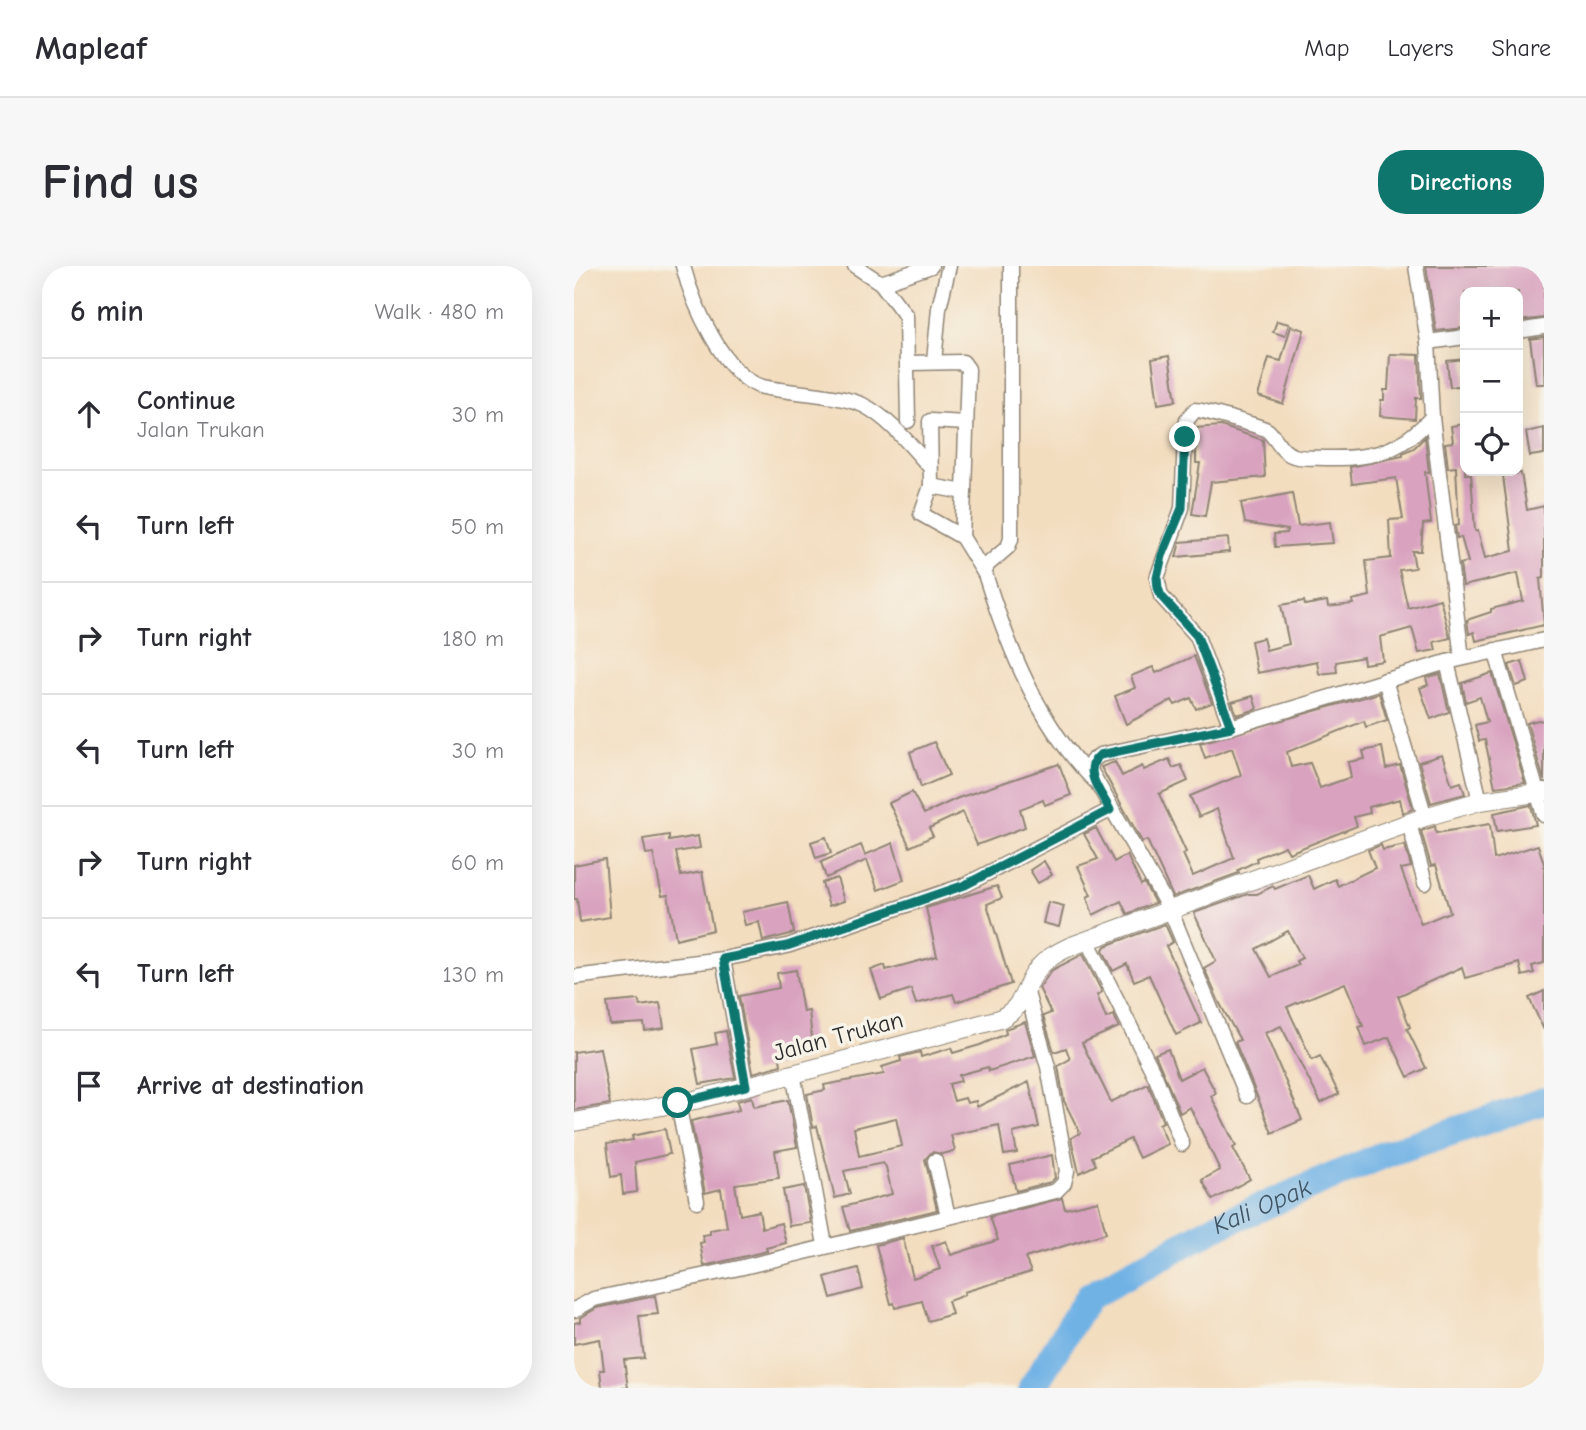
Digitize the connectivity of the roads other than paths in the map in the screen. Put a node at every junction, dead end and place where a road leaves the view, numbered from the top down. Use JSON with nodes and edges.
{"nodes":[{"id":1,"x":682,"y":266,"type":"edge"},
{"id":2,"x":855,"y":266,"type":"edge"},
{"id":3,"x":931,"y":266,"type":"edge"},
{"id":4,"x":949,"y":266,"type":"edge"},
{"id":5,"x":1012,"y":266,"type":"edge"},
{"id":6,"x":1416,"y":266,"type":"edge"},
{"id":7,"x":906,"y":270,"type":"edge"},
{"id":8,"x":881,"y":282,"type":"junction"},
{"id":9,"x":1544,"y":327,"type":"edge"},
{"id":10,"x":1523,"y":330,"type":"edge"},
{"id":11,"x":1460,"y":338,"type":"edge"},
{"id":12,"x":1428,"y":342,"type":"junction"},
{"id":13,"x":934,"y":362,"type":"junction"},
{"id":14,"x":909,"y":363,"type":"junction"},
{"id":15,"x":1432,"y":417,"type":"junction"},
{"id":16,"x":884,"y":421,"type":"junction"},
{"id":17,"x":908,"y":421,"type":"junction"},
{"id":18,"x":930,"y":421,"type":"junction"},
{"id":19,"x":966,"y":423,"type":"junction"},
{"id":20,"x":930,"y":467,"type":"junction"},
{"id":21,"x":931,"y":486,"type":"junction"},
{"id":22,"x":964,"y":492,"type":"junction"},
{"id":23,"x":962,"y":537,"type":"junction"},
{"id":24,"x":985,"y":574,"type":"junction"},
{"id":25,"x":1544,"y":640,"type":"edge"},
{"id":26,"x":1495,"y":650,"type":"junction"},
{"id":27,"x":1462,"y":658,"type":"junction"},
{"id":28,"x":1447,"y":662,"type":"junction"},
{"id":29,"x":1385,"y":680,"type":"junction"},
{"id":30,"x":1231,"y":727,"type":"junction"},
{"id":31,"x":1097,"y":783,"type":"junction"},
{"id":32,"x":1540,"y":792,"type":"edge"},
{"id":33,"x":1480,"y":801,"type":"junction"},
{"id":34,"x":1110,"y":810,"type":"junction"},
{"id":35,"x":1544,"y":815,"type":"edge"},
{"id":36,"x":1417,"y":820,"type":"junction"},
{"id":37,"x":1425,"y":883,"type":"dead end"},
{"id":38,"x":1171,"y":912,"type":"junction"},
{"id":39,"x":1087,"y":940,"type":"junction"},
{"id":40,"x":723,"y":959,"type":"junction"},
{"id":41,"x":574,"y":977,"type":"edge"},
{"id":42,"x":1027,"y":993,"type":"junction"},
{"id":43,"x":793,"y":1073,"type":"junction"},
{"id":44,"x":746,"y":1086,"type":"junction"},
{"id":45,"x":1247,"y":1096,"type":"dead end"},
{"id":46,"x":678,"y":1103,"type":"junction"},
{"id":47,"x":574,"y":1122,"type":"edge"},
{"id":48,"x":1182,"y":1144,"type":"dead end"},
{"id":49,"x":935,"y":1161,"type":"dead end"},
{"id":50,"x":697,"y":1201,"type":"dead end"},
{"id":51,"x":948,"y":1216,"type":"junction"},
{"id":52,"x":825,"y":1245,"type":"junction"},
{"id":53,"x":574,"y":1310,"type":"edge"}],
"edges":[{"from":1,"to":16,"type":"street"},
{"from":2,"to":8,"type":"street"},
{"from":3,"to":7,"type":"street"},
{"from":4,"to":13,"type":"street"},
{"from":5,"to":24,"type":"street"},
{"from":6,"to":12,"type":"street"},
{"from":7,"to":8,"type":"street"},
{"from":8,"to":14,"type":"street"},
{"from":9,"to":10,"type":"street"},
{"from":11,"to":12,"type":"street"},
{"from":12,"to":15,"type":"street"},
{"from":13,"to":14,"type":"street"},
{"from":13,"to":19,"type":"street"},
{"from":14,"to":17,"type":"street"},
{"from":15,"to":27,"type":"street"},
{"from":15,"to":30,"type":"street"},
{"from":16,"to":17,"type":"street"},
{"from":16,"to":20,"type":"street"},
{"from":17,"to":18,"type":"street"},
{"from":18,"to":19,"type":"street"},
{"from":18,"to":20,"type":"street"},
{"from":19,"to":22,"type":"street"},
{"from":20,"to":21,"type":"street"},
{"from":21,"to":22,"type":"street"},
{"from":21,"to":23,"type":"street"},
{"from":22,"to":23,"type":"street"},
{"from":23,"to":24,"type":"street"},
{"from":24,"to":31,"type":"street"},
{"from":25,"to":26,"type":"street"},
{"from":26,"to":27,"type":"street"},
{"from":26,"to":32,"type":"street"},
{"from":27,"to":28,"type":"street"},
{"from":28,"to":29,"type":"street"},
{"from":28,"to":33,"type":"street"},
{"from":29,"to":30,"type":"street"},
{"from":29,"to":36,"type":"street"},
{"from":30,"to":31,"type":"street"},
{"from":31,"to":34,"type":"street"},
{"from":32,"to":33,"type":"street"},
{"from":32,"to":35,"type":"street"},
{"from":33,"to":36,"type":"street"},
{"from":34,"to":38,"type":"street"},
{"from":34,"to":40,"type":"street"},
{"from":36,"to":37,"type":"street"},
{"from":36,"to":38,"type":"street"},
{"from":38,"to":39,"type":"street"},
{"from":38,"to":45,"type":"street"},
{"from":39,"to":42,"type":"street"},
{"from":39,"to":48,"type":"street"},
{"from":40,"to":41,"type":"street"},
{"from":40,"to":44,"type":"street"},
{"from":42,"to":43,"type":"street","name":"Jalan Trukan"},
{"from":42,"to":51,"type":"street"},
{"from":43,"to":44,"type":"street","name":"Jalan Trukan"},
{"from":43,"to":52,"type":"street"},
{"from":44,"to":46,"type":"street","name":"Jalan Trukan"},
{"from":46,"to":47,"type":"street","name":"Jalan Trukan"},
{"from":46,"to":50,"type":"street"},
{"from":49,"to":51,"type":"street"},
{"from":51,"to":52,"type":"street"},
{"from":52,"to":53,"type":"street"}]}
